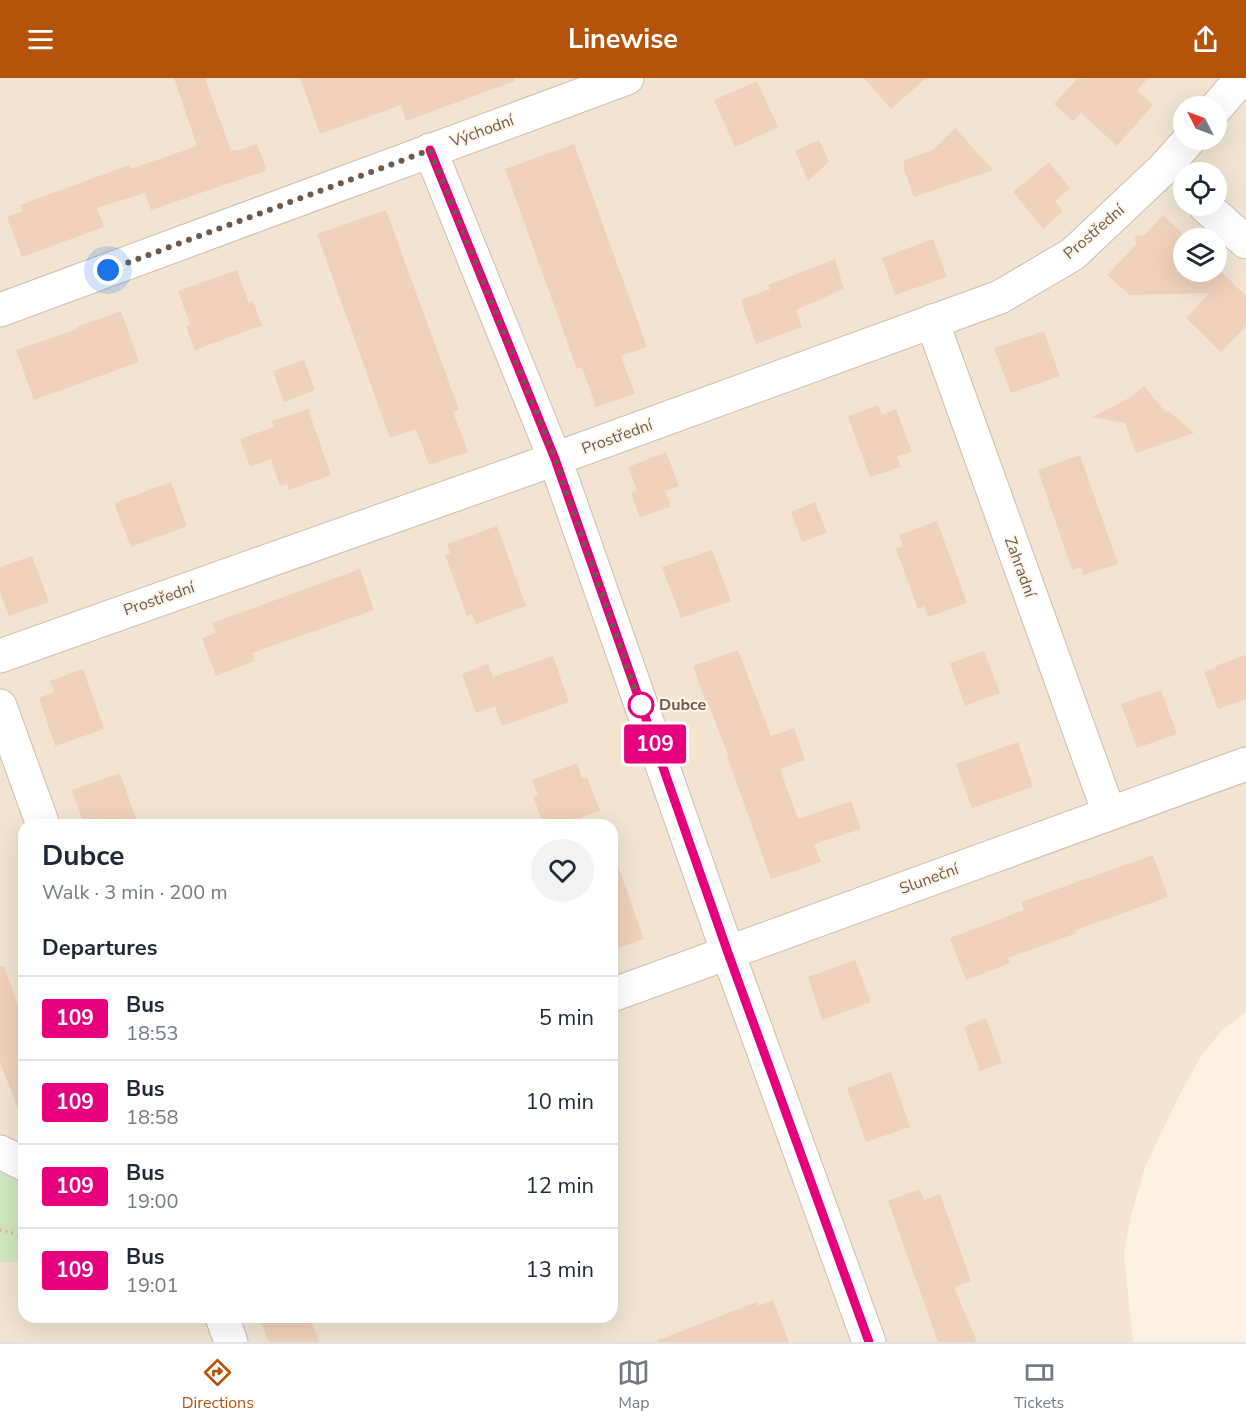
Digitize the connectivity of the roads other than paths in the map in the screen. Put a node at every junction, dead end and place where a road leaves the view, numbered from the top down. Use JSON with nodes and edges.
{"nodes":[{"id":1,"x":627,"y":78,"type":"edge"},
{"id":2,"x":1242,"y":78,"type":"edge"},
{"id":3,"x":568,"y":88,"type":"edge"},
{"id":4,"x":1226,"y":96,"type":"edge"},
{"id":5,"x":430,"y":150,"type":"junction"},
{"id":6,"x":1173,"y":178,"type":"edge"},
{"id":7,"x":1216,"y":216,"type":"edge"},
{"id":8,"x":1246,"y":242,"type":"edge"},
{"id":9,"x":0,"y":310,"type":"edge"},
{"id":10,"x":932,"y":321,"type":"junction"},
{"id":11,"x":555,"y":459,"type":"junction"},
{"id":12,"x":0,"y":656,"type":"edge"},
{"id":13,"x":0,"y":706,"type":"edge"},
{"id":14,"x":1246,"y":764,"type":"edge"},
{"id":15,"x":1109,"y":813,"type":"junction"},
{"id":16,"x":41,"y":819,"type":"edge"},
{"id":17,"x":728,"y":953,"type":"junction"},
{"id":18,"x":618,"y":994,"type":"edge"},
{"id":19,"x":0,"y":1152,"type":"edge"},
{"id":20,"x":18,"y":1161,"type":"edge"},
{"id":21,"x":224,"y":1323,"type":"edge"},
{"id":22,"x":231,"y":1342,"type":"edge"},
{"id":23,"x":869,"y":1342,"type":"edge"}],
"edges":[{"from":1,"to":3,"type":"street","name":"Východní"},
{"from":2,"to":4,"type":"street"},
{"from":3,"to":5,"type":"street","name":"Východní"},
{"from":5,"to":9,"type":"street","name":"Východní"},
{"from":5,"to":11,"type":"street"},
{"from":6,"to":10,"type":"street","name":"Prostřední"},
{"from":7,"to":8,"type":"street"},
{"from":10,"to":11,"type":"street","name":"Prostřední"},
{"from":10,"to":15,"type":"street","name":"Zahradní"},
{"from":11,"to":12,"type":"street","name":"Prostřední"},
{"from":11,"to":17,"type":"street"},
{"from":13,"to":16,"type":"street"},
{"from":14,"to":15,"type":"street","name":"Sluneční"},
{"from":15,"to":17,"type":"street","name":"Sluneční"},
{"from":17,"to":18,"type":"street","name":"Sluneční"},
{"from":17,"to":23,"type":"street"},
{"from":19,"to":20,"type":"street"},
{"from":21,"to":22,"type":"street"}]}
